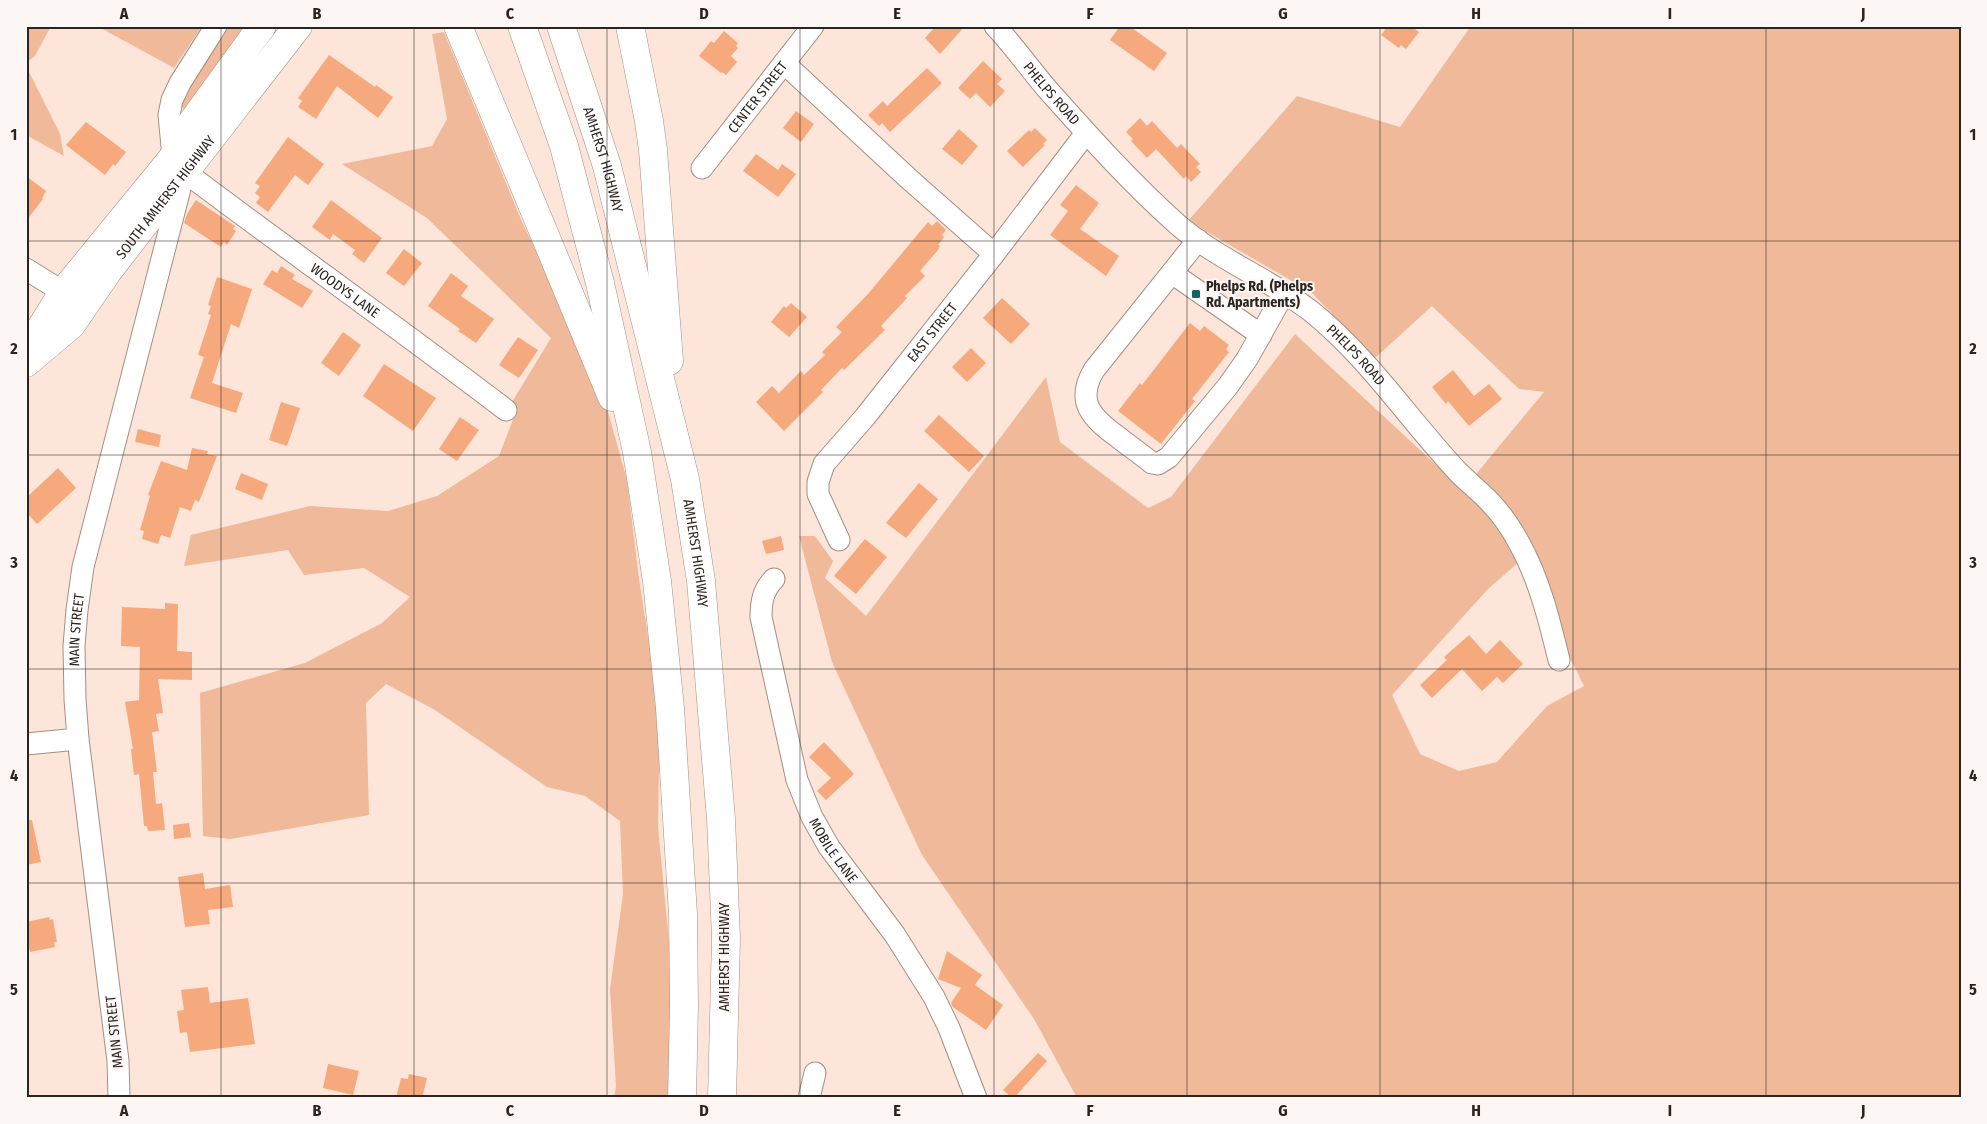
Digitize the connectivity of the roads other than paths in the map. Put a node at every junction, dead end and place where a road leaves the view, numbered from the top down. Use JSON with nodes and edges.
{"nodes":[{"id":1,"x":216,"y":26,"type":"edge"},
{"id":2,"x":262,"y":26,"type":"edge"},
{"id":3,"x":272,"y":26,"type":"edge"},
{"id":4,"x":298,"y":26,"type":"edge"},
{"id":5,"x":458,"y":26,"type":"edge"},
{"id":6,"x":522,"y":26,"type":"edge"},
{"id":7,"x":561,"y":26,"type":"edge"},
{"id":8,"x":630,"y":26,"type":"edge"},
{"id":9,"x":813,"y":26,"type":"edge"},
{"id":10,"x":995,"y":26,"type":"edge"},
{"id":11,"x":784,"y":63,"type":"junction"},
{"id":12,"x":1086,"y":133,"type":"junction"},
{"id":13,"x":179,"y":165,"type":"junction"},
{"id":14,"x":702,"y":168,"type":"dead end"},
{"id":15,"x":1198,"y":240,"type":"junction"},
{"id":16,"x":994,"y":254,"type":"junction"},
{"id":17,"x":26,"y":269,"type":"edge"},
{"id":18,"x":1172,"y":273,"type":"junction"},
{"id":19,"x":63,"y":292,"type":"junction"},
{"id":20,"x":1284,"y":293,"type":"junction"},
{"id":21,"x":1261,"y":335,"type":"junction"},
{"id":22,"x":26,"y":352,"type":"edge"},
{"id":23,"x":26,"y":363,"type":"edge"},
{"id":24,"x":506,"y":410,"type":"dead end"},
{"id":25,"x":685,"y":479,"type":"junction"},
{"id":26,"x":646,"y":519,"type":"junction"},
{"id":27,"x":839,"y":540,"type":"dead end"},
{"id":28,"x":774,"y":579,"type":"dead end"},
{"id":29,"x":1559,"y":660,"type":"dead end"},
{"id":30,"x":78,"y":739,"type":"junction"},
{"id":31,"x":26,"y":744,"type":"edge"},
{"id":32,"x":814,"y":1073,"type":"dead end"},
{"id":33,"x":119,"y":1098,"type":"edge"},
{"id":34,"x":682,"y":1098,"type":"edge"},
{"id":35,"x":722,"y":1098,"type":"edge"},
{"id":36,"x":809,"y":1098,"type":"edge"},
{"id":37,"x":976,"y":1098,"type":"edge"}],
"edges":[{"from":1,"to":13,"type":"street","name":"MAIN STREET"},
{"from":2,"to":13,"type":"main road"},
{"from":3,"to":13,"type":"main road","name":"SOUTH AMHERST HIGHWAY"},
{"from":4,"to":13,"type":"main road","name":"SOUTH AMHERST HIGHWAY"},
{"from":5,"to":26,"type":"main road"},
{"from":6,"to":26,"type":"main road"},
{"from":7,"to":25,"type":"main road","name":"AMHERST HIGHWAY"},
{"from":8,"to":25,"type":"main road"},
{"from":9,"to":11,"type":"street","name":"CENTER STREET"},
{"from":10,"to":12,"type":"street","name":"PHELPS ROAD"},
{"from":11,"to":14,"type":"street","name":"CENTER STREET"},
{"from":11,"to":16,"type":"street"},
{"from":12,"to":15,"type":"street","name":"PHELPS ROAD"},
{"from":12,"to":16,"type":"street","name":"EAST STREET"},
{"from":13,"to":19,"type":"main road","name":"SOUTH AMHERST HIGHWAY"},
{"from":13,"to":23,"type":"main road","name":"SOUTH AMHERST HIGHWAY"},
{"from":13,"to":24,"type":"street","name":"WOODYS LANE"},
{"from":13,"to":30,"type":"street","name":"MAIN STREET"},
{"from":15,"to":18,"type":"street"},
{"from":15,"to":20,"type":"street","name":"PHELPS ROAD"},
{"from":16,"to":27,"type":"street","name":"EAST STREET"},
{"from":17,"to":19,"type":"street"},
{"from":18,"to":21,"type":"street"},
{"from":18,"to":21,"type":"street"},
{"from":19,"to":22,"type":"main road","name":"SOUTH AMHERST HIGHWAY"},
{"from":20,"to":21,"type":"street"},
{"from":20,"to":29,"type":"street","name":"PHELPS ROAD"},
{"from":25,"to":35,"type":"main road","name":"AMHERST HIGHWAY"},
{"from":26,"to":34,"type":"main road"},
{"from":28,"to":37,"type":"street","name":"MOBILE LANE"},
{"from":30,"to":31,"type":"street"},
{"from":30,"to":33,"type":"street","name":"MAIN STREET"},
{"from":32,"to":36,"type":"street"}]}
